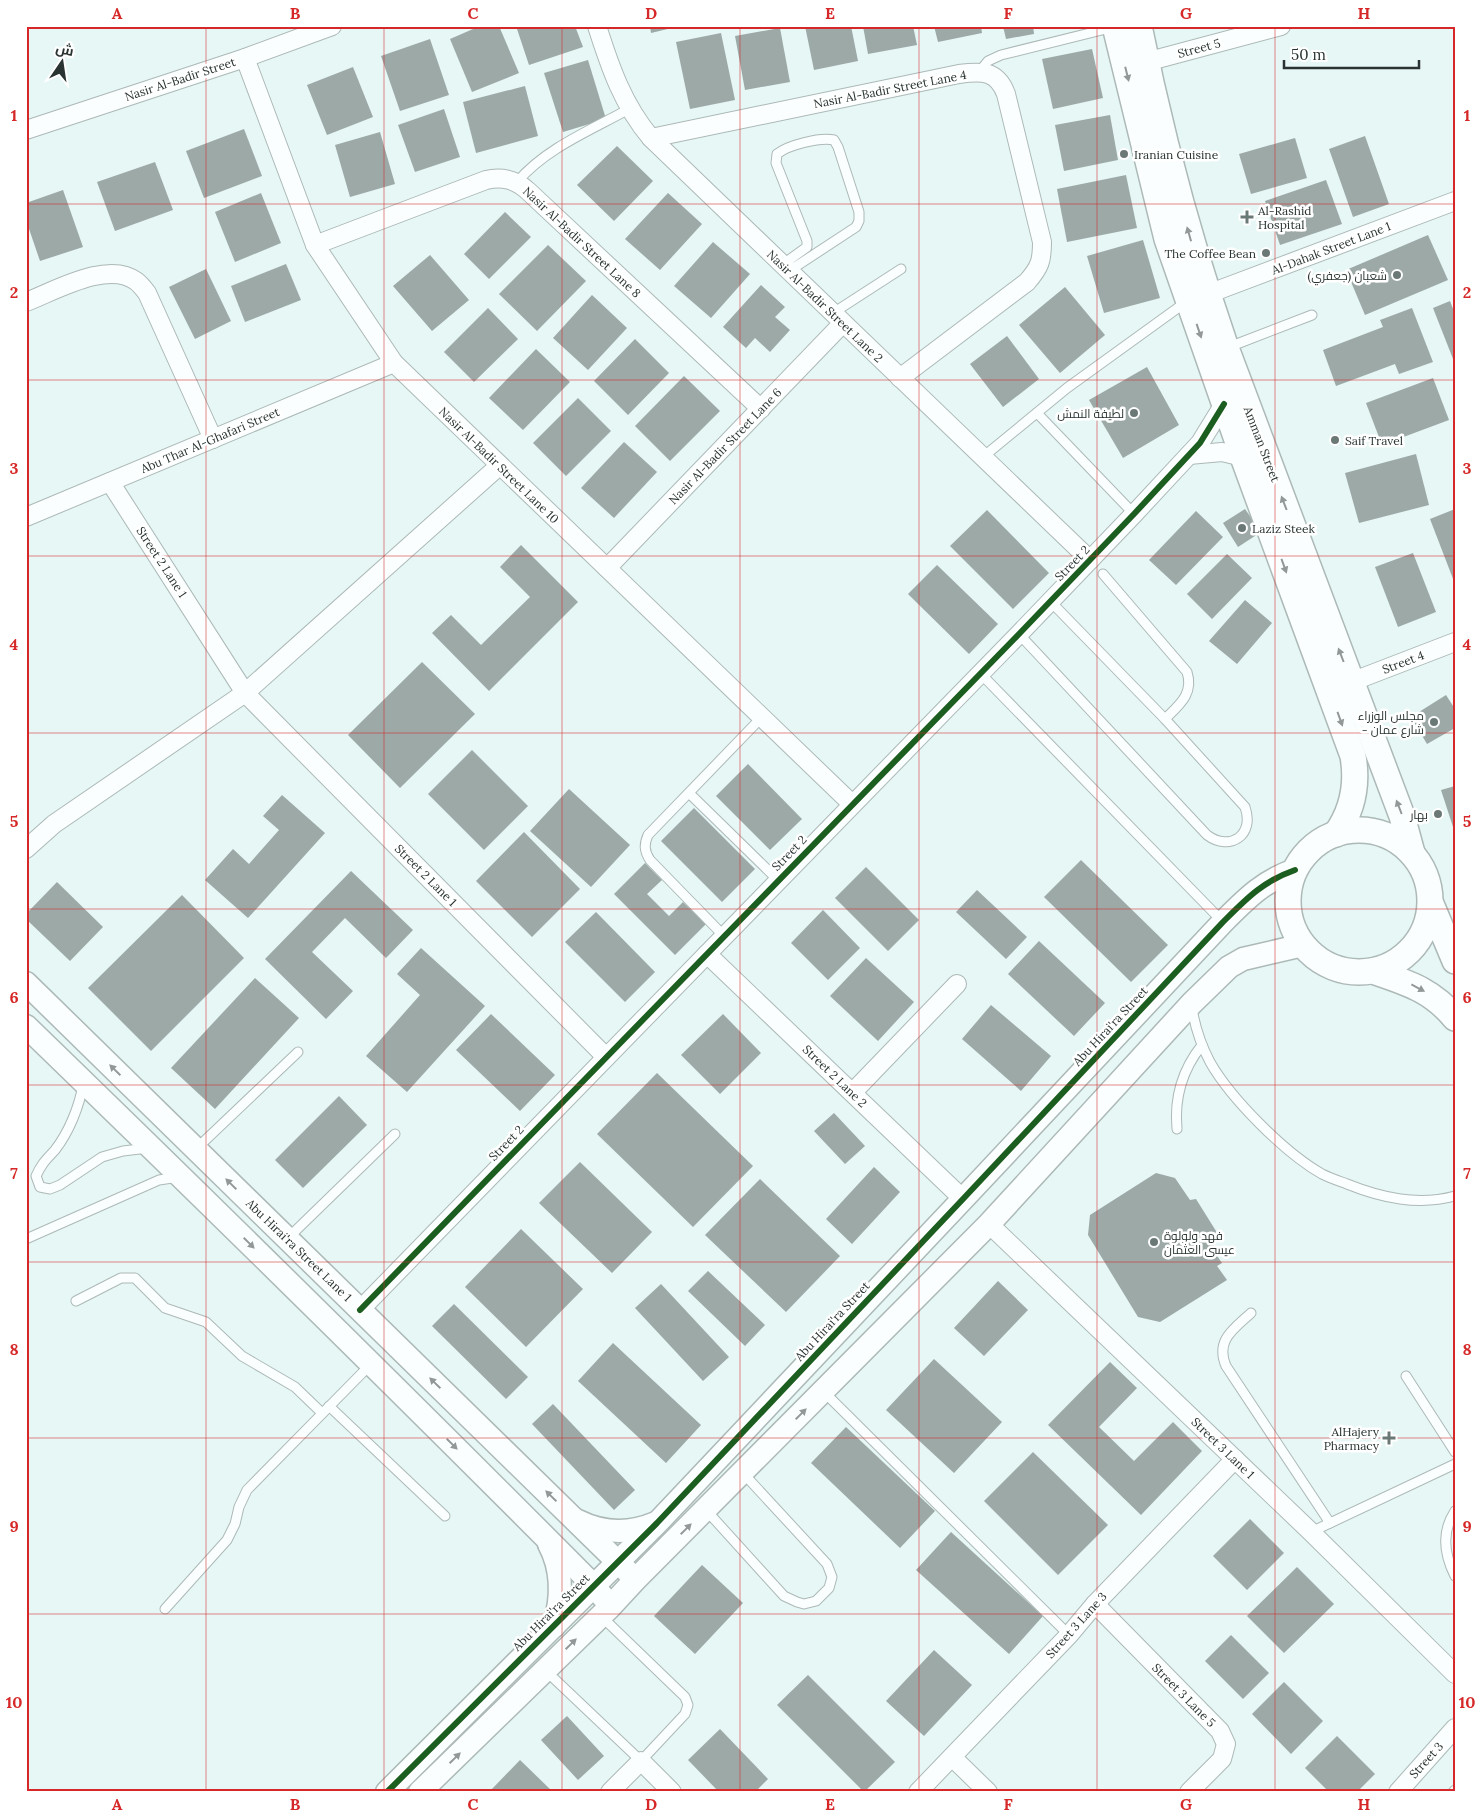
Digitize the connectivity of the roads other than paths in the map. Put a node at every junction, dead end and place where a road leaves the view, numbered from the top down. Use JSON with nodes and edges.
{"nodes":[{"id":1,"x":332,"y":26,"type":"edge"},
{"id":2,"x":597,"y":26,"type":"edge"},
{"id":3,"x":1115,"y":26,"type":"edge"},
{"id":4,"x":1139,"y":26,"type":"edge"},
{"id":5,"x":1281,"y":26,"type":"edge"},
{"id":6,"x":244,"y":58,"type":"junction"},
{"id":7,"x":1146,"y":62,"type":"junction"},
{"id":8,"x":979,"y":72,"type":"junction"},
{"id":9,"x":630,"y":109,"type":"junction"},
{"id":10,"x":26,"y":130,"type":"edge"},
{"id":11,"x":651,"y":138,"type":"junction"},
{"id":12,"x":517,"y":182,"type":"junction"},
{"id":13,"x":1455,"y":201,"type":"edge"},
{"id":14,"x":314,"y":245,"type":"junction"},
{"id":15,"x":786,"y":268,"type":"junction"},
{"id":16,"x":901,"y":269,"type":"dead end"},
{"id":17,"x":1198,"y":298,"type":"junction"},
{"id":18,"x":26,"y":302,"type":"edge"},
{"id":19,"x":1312,"y":315,"type":"dead end"},
{"id":20,"x":838,"y":318,"type":"junction"},
{"id":21,"x":1226,"y":348,"type":"junction"},
{"id":22,"x":394,"y":363,"type":"junction"},
{"id":23,"x":900,"y":378,"type":"junction"},
{"id":24,"x":1224,"y":404,"type":"junction"},
{"id":25,"x":761,"y":409,"type":"junction"},
{"id":26,"x":1036,"y":413,"type":"junction"},
{"id":27,"x":213,"y":439,"type":"junction"},
{"id":28,"x":1189,"y":455,"type":"junction"},
{"id":29,"x":1243,"y":456,"type":"junction"},
{"id":30,"x":983,"y":457,"type":"junction"},
{"id":31,"x":499,"y":466,"type":"junction"},
{"id":32,"x":110,"y":482,"type":"junction"},
{"id":33,"x":1134,"y":514,"type":"junction"},
{"id":34,"x":26,"y":517,"type":"edge"},
{"id":35,"x":1090,"y":560,"type":"junction"},
{"id":36,"x":607,"y":568,"type":"junction"},
{"id":37,"x":1103,"y":574,"type":"dead end"},
{"id":38,"x":1051,"y":602,"type":"junction"},
{"id":39,"x":1020,"y":634,"type":"junction"},
{"id":40,"x":1455,"y":642,"type":"edge"},
{"id":41,"x":980,"y":673,"type":"junction"},
{"id":42,"x":1351,"y":682,"type":"junction"},
{"id":43,"x":245,"y":693,"type":"junction"},
{"id":44,"x":762,"y":718,"type":"junction"},
{"id":45,"x":1165,"y":719,"type":"junction"},
{"id":46,"x":689,"y":793,"type":"junction"},
{"id":47,"x":852,"y":804,"type":"junction"},
{"id":48,"x":1336,"y":834,"type":"junction"},
{"id":49,"x":26,"y":848,"type":"edge"},
{"id":50,"x":1412,"y":853,"type":"junction"},
{"id":51,"x":1295,"y":870,"type":"junction"},
{"id":52,"x":778,"y":880,"type":"junction"},
{"id":53,"x":1431,"y":904,"type":"junction"},
{"id":54,"x":1223,"y":922,"type":"junction"},
{"id":55,"x":724,"y":936,"type":"junction"},
{"id":56,"x":1303,"y":945,"type":"junction"},
{"id":57,"x":707,"y":954,"type":"junction"},
{"id":58,"x":1455,"y":960,"type":"edge"},
{"id":59,"x":1373,"y":971,"type":"junction"},
{"id":60,"x":26,"y":983,"type":"edge"},
{"id":61,"x":957,"y":984,"type":"dead end"},
{"id":62,"x":1192,"y":1003,"type":"junction"},
{"id":63,"x":1455,"y":1018,"type":"edge"},
{"id":64,"x":26,"y":1026,"type":"edge"},
{"id":65,"x":1202,"y":1045,"type":"junction"},
{"id":66,"x":298,"y":1052,"type":"dead end"},
{"id":67,"x":606,"y":1057,"type":"junction"},
{"id":68,"x":84,"y":1082,"type":"junction"},
{"id":69,"x":853,"y":1092,"type":"junction"},
{"id":70,"x":1177,"y":1129,"type":"dead end"},
{"id":71,"x":395,"y":1134,"type":"dead end"},
{"id":72,"x":152,"y":1147,"type":"junction"},
{"id":73,"x":196,"y":1149,"type":"junction"},
{"id":74,"x":182,"y":1177,"type":"junction"},
{"id":75,"x":1455,"y":1196,"type":"edge"},
{"id":76,"x":963,"y":1199,"type":"junction"},
{"id":77,"x":989,"y":1224,"type":"junction"},
{"id":78,"x":26,"y":1239,"type":"edge"},
{"id":79,"x":287,"y":1240,"type":"junction"},
{"id":80,"x":76,"y":1301,"type":"dead end"},
{"id":81,"x":360,"y":1310,"type":"junction"},
{"id":82,"x":1251,"y":1312,"type":"dead end"},
{"id":83,"x":371,"y":1364,"type":"junction"},
{"id":84,"x":1406,"y":1376,"type":"dead end"},
{"id":85,"x":824,"y":1392,"type":"junction"},
{"id":86,"x":329,"y":1406,"type":"junction"},
{"id":87,"x":322,"y":1414,"type":"junction"},
{"id":88,"x":1455,"y":1452,"type":"edge"},
{"id":89,"x":1235,"y":1458,"type":"junction"},
{"id":90,"x":1455,"y":1464,"type":"edge"},
{"id":91,"x":743,"y":1473,"type":"junction"},
{"id":92,"x":706,"y":1510,"type":"junction"},
{"id":93,"x":1455,"y":1511,"type":"edge"},
{"id":94,"x":445,"y":1516,"type":"dead end"},
{"id":95,"x":574,"y":1518,"type":"junction"},
{"id":96,"x":1330,"y":1522,"type":"junction"},
{"id":97,"x":657,"y":1523,"type":"junction"},
{"id":98,"x":1311,"y":1532,"type":"junction"},
{"id":99,"x":543,"y":1535,"type":"junction"},
{"id":100,"x":618,"y":1562,"type":"junction"},
{"id":101,"x":1455,"y":1576,"type":"edge"},
{"id":102,"x":635,"y":1580,"type":"junction"},
{"id":103,"x":593,"y":1585,"type":"junction"},
{"id":104,"x":1095,"y":1604,"type":"junction"},
{"id":105,"x":165,"y":1609,"type":"dead end"},
{"id":106,"x":605,"y":1612,"type":"junction"},
{"id":107,"x":554,"y":1626,"type":"junction"},
{"id":108,"x":1069,"y":1635,"type":"junction"},
{"id":109,"x":545,"y":1670,"type":"junction"},
{"id":110,"x":1455,"y":1674,"type":"edge"},
{"id":111,"x":1455,"y":1728,"type":"edge"},
{"id":112,"x":952,"y":1757,"type":"junction"},
{"id":113,"x":641,"y":1761,"type":"junction"},
{"id":114,"x":387,"y":1792,"type":"edge"},
{"id":115,"x":420,"y":1792,"type":"edge"},
{"id":116,"x":610,"y":1792,"type":"edge"},
{"id":117,"x":672,"y":1792,"type":"edge"},
{"id":118,"x":918,"y":1792,"type":"edge"},
{"id":119,"x":988,"y":1792,"type":"edge"},
{"id":120,"x":1189,"y":1792,"type":"edge"},
{"id":121,"x":1398,"y":1792,"type":"edge"}],
"edges":[{"from":1,"to":6,"type":"street","name":"Nasir Al-Badir Street"},
{"from":2,"to":9,"type":"street","name":"Nasir Al-Badir Street Lane 2"},
{"from":3,"to":8,"type":"lane"},
{"from":3,"to":17,"type":"main road","name":"Amman Street","one_way":true},
{"from":4,"to":7,"type":"main road","name":"Amman Street"},
{"from":5,"to":7,"type":"street","name":"Street 5"},
{"from":6,"to":10,"type":"street","name":"Nasir Al-Badir Street"},
{"from":6,"to":14,"type":"street","name":"Nasir Al-Badir Street Lane 10"},
{"from":17,"to":7,"type":"main road","name":"Amman Street","one_way":true},
{"from":8,"to":11,"type":"street","name":"Nasir Al-Badir Street Lane 4"},
{"from":8,"to":23,"type":"street","name":"Nasir Al-Badir Street Lane 4"},
{"from":9,"to":11,"type":"street","name":"Nasir Al-Badir Street Lane 2"},
{"from":9,"to":12,"type":"lane"},
{"from":11,"to":15,"type":"street","name":"Nasir Al-Badir Street Lane 2"},
{"from":12,"to":14,"type":"street","name":"Nasir Al-Badir Street Lane 8"},
{"from":12,"to":25,"type":"street","name":"Nasir Al-Badir Street Lane 8"},
{"from":13,"to":17,"type":"street","name":"Al-Dahak Street Lane 1"},
{"from":14,"to":22,"type":"street","name":"Nasir Al-Badir Street Lane 10"},
{"from":15,"to":15,"type":"lane"},
{"from":15,"to":20,"type":"street","name":"Nasir Al-Badir Street Lane 2"},
{"from":16,"to":20,"type":"lane"},
{"from":17,"to":21,"type":"main road","name":"Amman Street"},
{"from":17,"to":24,"type":"main road","name":"Amman Street","one_way":true},
{"from":17,"to":26,"type":"lane"},
{"from":18,"to":27,"type":"street"},
{"from":19,"to":21,"type":"lane"},
{"from":20,"to":23,"type":"street","name":"Nasir Al-Badir Street Lane 2"},
{"from":20,"to":25,"type":"street","name":"Nasir Al-Badir Street Lane 6"},
{"from":42,"to":21,"type":"main road","name":"Amman Street","one_way":true},
{"from":22,"to":27,"type":"street","name":"Abu Thar Al-Ghafari Street"},
{"from":22,"to":31,"type":"street","name":"Nasir Al-Badir Street Lane 10"},
{"from":23,"to":30,"type":"street","name":"Nasir Al-Badir Street Lane 2"},
{"from":24,"to":28,"type":"street","name":"Street 2"},
{"from":24,"to":29,"type":"main road","name":"Amman Street"},
{"from":25,"to":36,"type":"street","name":"Nasir Al-Badir Street Lane 6"},
{"from":26,"to":30,"type":"lane"},
{"from":26,"to":33,"type":"lane"},
{"from":27,"to":32,"type":"street","name":"Abu Thar Al-Ghafari Street"},
{"from":28,"to":29,"type":"street"},
{"from":28,"to":33,"type":"street","name":"Street 2"},
{"from":29,"to":48,"type":"main road","name":"Amman Street","one_way":true},
{"from":30,"to":35,"type":"street","name":"Nasir Al-Badir Street Lane 2"},
{"from":31,"to":36,"type":"street","name":"Nasir Al-Badir Street Lane 10"},
{"from":31,"to":43,"type":"street"},
{"from":32,"to":34,"type":"street","name":"Abu Thar Al-Ghafari Street"},
{"from":32,"to":43,"type":"street","name":"Street 2 Lane 1"},
{"from":33,"to":35,"type":"street","name":"Street 2"},
{"from":35,"to":38,"type":"street","name":"Street 2"},
{"from":36,"to":44,"type":"street","name":"Nasir Al-Badir Street Lane 10"},
{"from":37,"to":45,"type":"lane"},
{"from":38,"to":39,"type":"street","name":"Street 2"},
{"from":38,"to":45,"type":"lane"},
{"from":39,"to":41,"type":"street","name":"Street 2"},
{"from":39,"to":45,"type":"lane"},
{"from":40,"to":42,"type":"street","name":"Street 4"},
{"from":41,"to":47,"type":"street","name":"Street 2"},
{"from":41,"to":54,"type":"lane"},
{"from":50,"to":42,"type":"main road","name":"Amman Street","one_way":true},
{"from":43,"to":49,"type":"street"},
{"from":43,"to":67,"type":"street","name":"Street 2 Lane 1"},
{"from":44,"to":46,"type":"lane"},
{"from":44,"to":47,"type":"street","name":"Nasir Al-Badir Street Lane 10"},
{"from":46,"to":52,"type":"lane"},
{"from":46,"to":55,"type":"lane"},
{"from":47,"to":52,"type":"street","name":"Street 2"},
{"from":48,"to":50,"type":"main road"},
{"from":48,"to":51,"type":"main road"},
{"from":50,"to":53,"type":"main road"},
{"from":51,"to":54,"type":"street","name":"Abu Hirai'ra Street"},
{"from":51,"to":56,"type":"main road"},
{"from":52,"to":55,"type":"street","name":"Street 2"},
{"from":53,"to":58,"type":"main road"},
{"from":53,"to":59,"type":"main road"},
{"from":54,"to":76,"type":"street","name":"Abu Hirai'ra Street"},
{"from":55,"to":57,"type":"street","name":"Street 2"},
{"from":56,"to":59,"type":"main road"},
{"from":56,"to":62,"type":"street"},
{"from":57,"to":67,"type":"street","name":"Street 2"},
{"from":57,"to":69,"type":"street","name":"Street 2 Lane 2"},
{"from":59,"to":63,"type":"main road","one_way":true},
{"from":73,"to":60,"type":"street","name":"Abu Hirai'ra Street Lane 1","one_way":true},
{"from":61,"to":69,"type":"street"},
{"from":62,"to":65,"type":"lane"},
{"from":62,"to":77,"type":"street"},
{"from":64,"to":68,"type":"street"},
{"from":65,"to":70,"type":"lane"},
{"from":65,"to":75,"type":"lane"},
{"from":66,"to":73,"type":"lane"},
{"from":67,"to":81,"type":"street","name":"Street 2"},
{"from":68,"to":72,"type":"street"},
{"from":68,"to":72,"type":"lane"},
{"from":69,"to":76,"type":"street","name":"Street 2 Lane 2"},
{"from":71,"to":79,"type":"lane"},
{"from":72,"to":74,"type":"street"},
{"from":79,"to":73,"type":"street","name":"Abu Hirai'ra Street Lane 1","one_way":true},
{"from":74,"to":78,"type":"lane"},
{"from":74,"to":83,"type":"street","one_way":true},
{"from":76,"to":97,"type":"street","name":"Abu Hirai'ra Street"},
{"from":77,"to":85,"type":"street"},
{"from":77,"to":89,"type":"street","name":"Street 3 Lane 1"},
{"from":79,"to":81,"type":"street","name":"Abu Hirai'ra Street Lane 1"},
{"from":80,"to":87,"type":"lane"},
{"from":95,"to":81,"type":"street","name":"Abu Hirai'ra Street Lane 1","one_way":true},
{"from":82,"to":96,"type":"lane"},
{"from":83,"to":86,"type":"lane"},
{"from":83,"to":99,"type":"street","one_way":true},
{"from":84,"to":88,"type":"lane"},
{"from":91,"to":85,"type":"street","one_way":true},
{"from":85,"to":108,"type":"lane"},
{"from":86,"to":87,"type":"lane"},
{"from":86,"to":94,"type":"lane"},
{"from":87,"to":105,"type":"lane"},
{"from":89,"to":98,"type":"street","name":"Street 3 Lane 1"},
{"from":89,"to":104,"type":"street","name":"Street 3 Lane 3"},
{"from":90,"to":96,"type":"lane"},
{"from":91,"to":92,"type":"street"},
{"from":91,"to":92,"type":"lane"},
{"from":102,"to":92,"type":"street","one_way":true},
{"from":93,"to":101,"type":"lane"},
{"from":95,"to":97,"type":"street"},
{"from":95,"to":100,"type":"street","name":"Abu Hirai'ra Street Lane 1"},
{"from":96,"to":98,"type":"lane"},
{"from":97,"to":100,"type":"street","name":"Abu Hirai'ra Street"},
{"from":98,"to":110,"type":"street","name":"Street 3 Lane 1"},
{"from":99,"to":103,"type":"street"},
{"from":99,"to":107,"type":"street"},
{"from":100,"to":102,"type":"street","name":"Abu Hirai'ra Street Lane 1"},
{"from":100,"to":103,"type":"street","name":"Abu Hirai'ra Street"},
{"from":102,"to":106,"type":"street"},
{"from":103,"to":106,"type":"street"},
{"from":103,"to":107,"type":"street","name":"Abu Hirai'ra Street"},
{"from":104,"to":108,"type":"street","name":"Street 3 Lane 3"},
{"from":104,"to":120,"type":"street","name":"Street 3 Lane 5"},
{"from":109,"to":106,"type":"street","one_way":true},
{"from":106,"to":113,"type":"lane"},
{"from":107,"to":114,"type":"street","name":"Abu Hirai'ra Street"},
{"from":108,"to":112,"type":"street","name":"Street 3 Lane 3"},
{"from":109,"to":113,"type":"lane"},
{"from":115,"to":109,"type":"street","one_way":true},
{"from":111,"to":121,"type":"street","name":"Street 3"},
{"from":112,"to":118,"type":"street","name":"Street 3 Lane 3"},
{"from":112,"to":119,"type":"street"},
{"from":113,"to":116,"type":"street"},
{"from":113,"to":117,"type":"street"}]}
